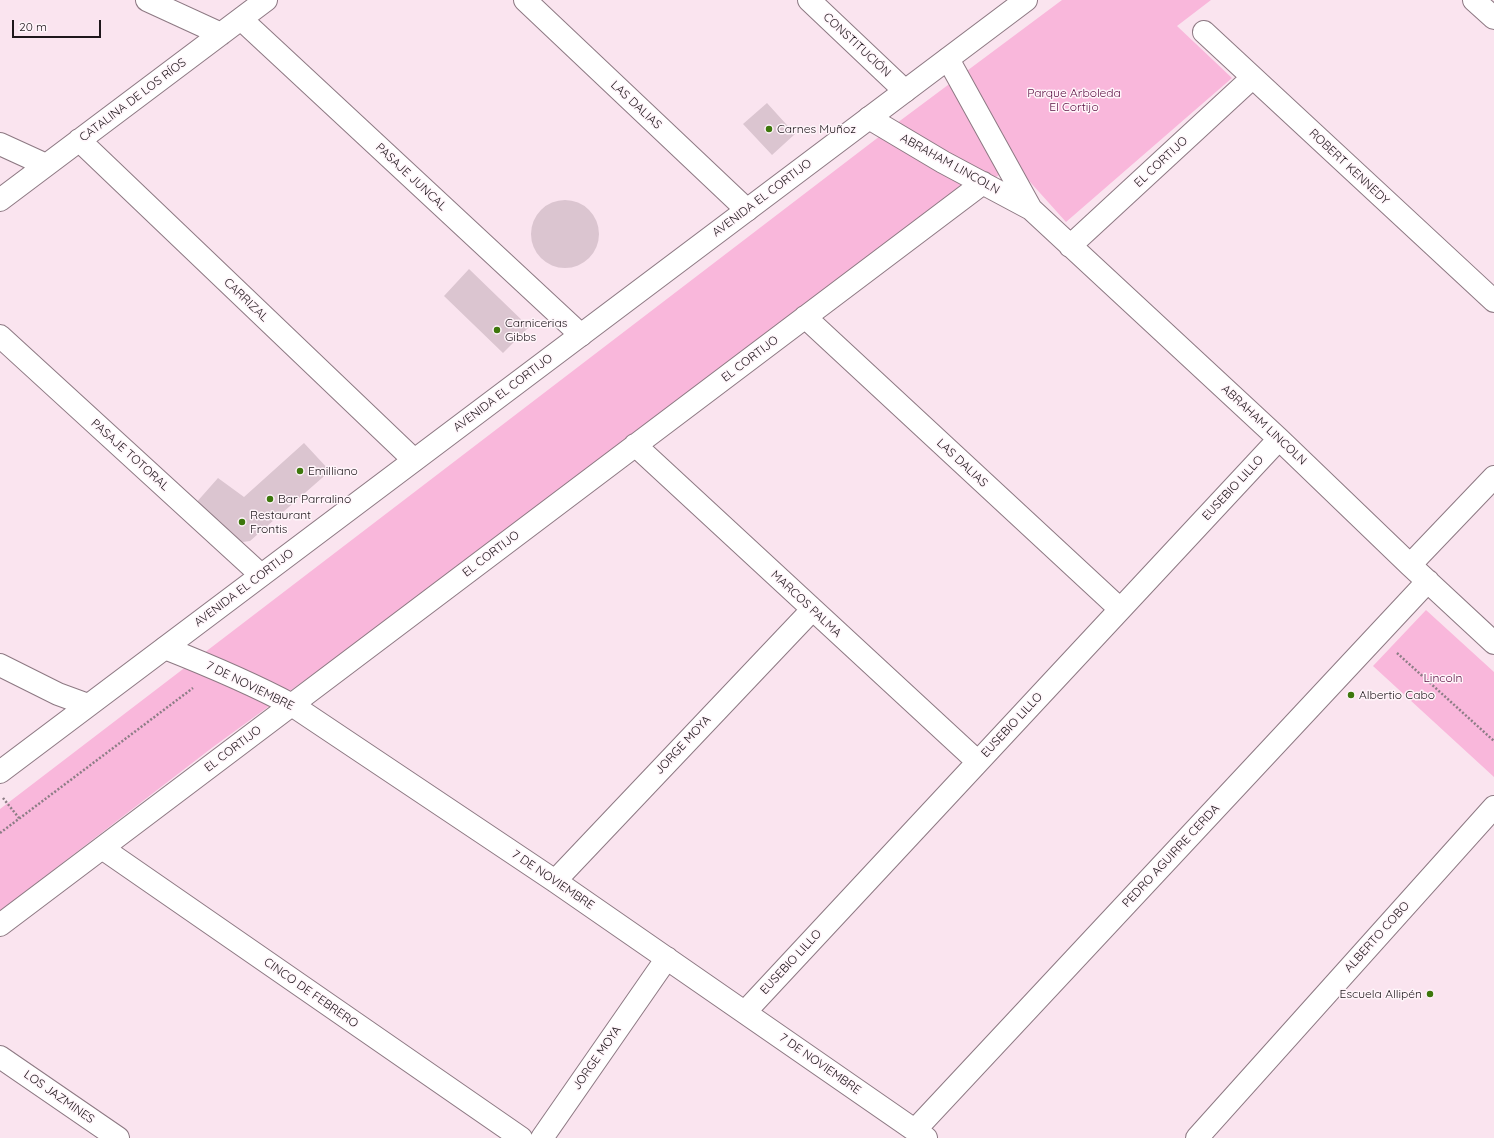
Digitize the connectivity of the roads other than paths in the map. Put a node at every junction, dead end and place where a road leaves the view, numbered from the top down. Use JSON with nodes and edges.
{"nodes":[{"id":1,"x":147,"y":0,"type":"edge"},
{"id":2,"x":266,"y":0,"type":"edge"},
{"id":3,"x":525,"y":0,"type":"edge"},
{"id":4,"x":808,"y":0,"type":"edge"},
{"id":5,"x":1026,"y":0,"type":"edge"},
{"id":6,"x":1474,"y":0,"type":"edge"},
{"id":7,"x":1494,"y":18,"type":"edge"},
{"id":8,"x":241,"y":19,"type":"junction"},
{"id":9,"x":1204,"y":32,"type":"dead end"},
{"id":10,"x":221,"y":34,"type":"junction"},
{"id":11,"x":948,"y":59,"type":"junction"},
{"id":12,"x":1252,"y":78,"type":"junction"},
{"id":13,"x":905,"y":90,"type":"junction"},
{"id":14,"x":869,"y":118,"type":"junction"},
{"id":15,"x":79,"y":140,"type":"junction"},
{"id":16,"x":0,"y":144,"type":"edge"},
{"id":17,"x":46,"y":165,"type":"junction"},
{"id":18,"x":983,"y":183,"type":"junction"},
{"id":19,"x":0,"y":200,"type":"edge"},
{"id":20,"x":1031,"y":209,"type":"junction"},
{"id":21,"x":747,"y":210,"type":"junction"},
{"id":22,"x":1070,"y":246,"type":"junction"},
{"id":23,"x":1494,"y":301,"type":"edge"},
{"id":24,"x":805,"y":317,"type":"junction"},
{"id":25,"x":581,"y":335,"type":"junction"},
{"id":26,"x":0,"y":336,"type":"edge"},
{"id":27,"x":1279,"y":439,"type":"junction"},
{"id":28,"x":634,"y":446,"type":"junction"},
{"id":29,"x":414,"y":460,"type":"junction"},
{"id":30,"x":1494,"y":477,"type":"edge"},
{"id":31,"x":1410,"y":565,"type":"junction"},
{"id":32,"x":261,"y":575,"type":"junction"},
{"id":33,"x":1428,"y":582,"type":"junction"},
{"id":34,"x":1120,"y":609,"type":"junction"},
{"id":35,"x":812,"y":610,"type":"junction"},
{"id":36,"x":1494,"y":643,"type":"edge"},
{"id":37,"x":165,"y":648,"type":"junction"},
{"id":38,"x":0,"y":665,"type":"edge"},
{"id":39,"x":88,"y":705,"type":"junction"},
{"id":40,"x":292,"y":705,"type":"junction"},
{"id":41,"x":978,"y":762,"type":"junction"},
{"id":42,"x":0,"y":772,"type":"edge"},
{"id":43,"x":1494,"y":807,"type":"edge"},
{"id":44,"x":102,"y":848,"type":"junction"},
{"id":45,"x":555,"y":881,"type":"junction"},
{"id":46,"x":0,"y":925,"type":"edge"},
{"id":47,"x":667,"y":958,"type":"junction"},
{"id":48,"x":745,"y":1012,"type":"junction"},
{"id":49,"x":0,"y":1057,"type":"edge"},
{"id":50,"x":920,"y":1134,"type":"edge"},
{"id":51,"x":118,"y":1138,"type":"edge"},
{"id":52,"x":521,"y":1138,"type":"edge"},
{"id":53,"x":542,"y":1138,"type":"edge"},
{"id":54,"x":1196,"y":1138,"type":"edge"}],
"edges":[{"from":1,"to":10,"type":"street"},
{"from":2,"to":8,"type":"street","name":"CATALINA DE LOS RÍOS"},
{"from":3,"to":21,"type":"street","name":"LAS DALIAS"},
{"from":4,"to":13,"type":"street","name":"CONSTITUCIÓN"},
{"from":5,"to":11,"type":"street","name":"AVENIDA EL CORTIJO"},
{"from":6,"to":7,"type":"street"},
{"from":8,"to":10,"type":"street","name":"CATALINA DE LOS RÍOS"},
{"from":8,"to":25,"type":"street","name":"PASAJE JUNCAL"},
{"from":9,"to":12,"type":"street","name":"ROBERT KENNEDY"},
{"from":10,"to":15,"type":"street","name":"CATALINA DE LOS RÍOS"},
{"from":11,"to":13,"type":"street","name":"AVENIDA EL CORTIJO"},
{"from":11,"to":20,"type":"street","name":"ABRAHAM LINCOLN"},
{"from":12,"to":22,"type":"street","name":"EL CORTIJO"},
{"from":12,"to":23,"type":"street","name":"ROBERT KENNEDY"},
{"from":13,"to":14,"type":"street","name":"AVENIDA EL CORTIJO"},
{"from":14,"to":18,"type":"street","name":"ABRAHAM LINCOLN"},
{"from":14,"to":21,"type":"street","name":"AVENIDA EL CORTIJO"},
{"from":15,"to":17,"type":"street","name":"CATALINA DE LOS RÍOS"},
{"from":15,"to":29,"type":"street","name":"CARRIZAL"},
{"from":16,"to":17,"type":"street"},
{"from":17,"to":19,"type":"street","name":"CATALINA DE LOS RÍOS"},
{"from":18,"to":20,"type":"street","name":"ABRAHAM LINCOLN"},
{"from":18,"to":24,"type":"street","name":"EL CORTIJO"},
{"from":20,"to":22,"type":"street","name":"ABRAHAM LINCOLN"},
{"from":21,"to":25,"type":"street","name":"AVENIDA EL CORTIJO"},
{"from":22,"to":27,"type":"street","name":"ABRAHAM LINCOLN"},
{"from":24,"to":28,"type":"street","name":"EL CORTIJO"},
{"from":24,"to":34,"type":"street","name":"LAS DALIAS"},
{"from":25,"to":29,"type":"street","name":"AVENIDA EL CORTIJO"},
{"from":26,"to":32,"type":"street","name":"PASAJE TOTORAL"},
{"from":27,"to":31,"type":"street","name":"ABRAHAM LINCOLN"},
{"from":27,"to":34,"type":"street","name":"EUSEBIO LILLO"},
{"from":28,"to":35,"type":"street","name":"MARCOS PALMA"},
{"from":28,"to":40,"type":"street","name":"EL CORTIJO"},
{"from":29,"to":32,"type":"street","name":"AVENIDA EL CORTIJO"},
{"from":30,"to":31,"type":"street"},
{"from":31,"to":33,"type":"street","name":"ABRAHAM LINCOLN"},
{"from":32,"to":37,"type":"street","name":"AVENIDA EL CORTIJO"},
{"from":33,"to":36,"type":"street","name":"ABRAHAM LINCOLN"},
{"from":33,"to":50,"type":"street","name":"PEDRO AGUIRRE CERDA"},
{"from":34,"to":41,"type":"street","name":"EUSEBIO LILLO"},
{"from":35,"to":41,"type":"street","name":"MARCOS PALMA"},
{"from":35,"to":45,"type":"street","name":"JORGE MOYA"},
{"from":37,"to":39,"type":"street","name":"AVENIDA EL CORTIJO"},
{"from":37,"to":40,"type":"street","name":"7 DE NOVIEMBRE"},
{"from":38,"to":39,"type":"street"},
{"from":39,"to":42,"type":"street","name":"AVENIDA EL CORTIJO"},
{"from":40,"to":44,"type":"street","name":"EL CORTIJO"},
{"from":40,"to":45,"type":"street","name":"7 DE NOVIEMBRE"},
{"from":41,"to":48,"type":"street","name":"EUSEBIO LILLO"},
{"from":43,"to":54,"type":"street","name":"ALBERTO COBO"},
{"from":44,"to":46,"type":"street","name":"EL CORTIJO"},
{"from":44,"to":52,"type":"street","name":"CINCO DE FEBRERO"},
{"from":45,"to":47,"type":"street","name":"7 DE NOVIEMBRE"},
{"from":47,"to":48,"type":"street","name":"7 DE NOVIEMBRE"},
{"from":47,"to":53,"type":"street","name":"JORGE MOYA"},
{"from":48,"to":50,"type":"street","name":"7 DE NOVIEMBRE"},
{"from":49,"to":51,"type":"street","name":"LOS JAZMINES"}]}
